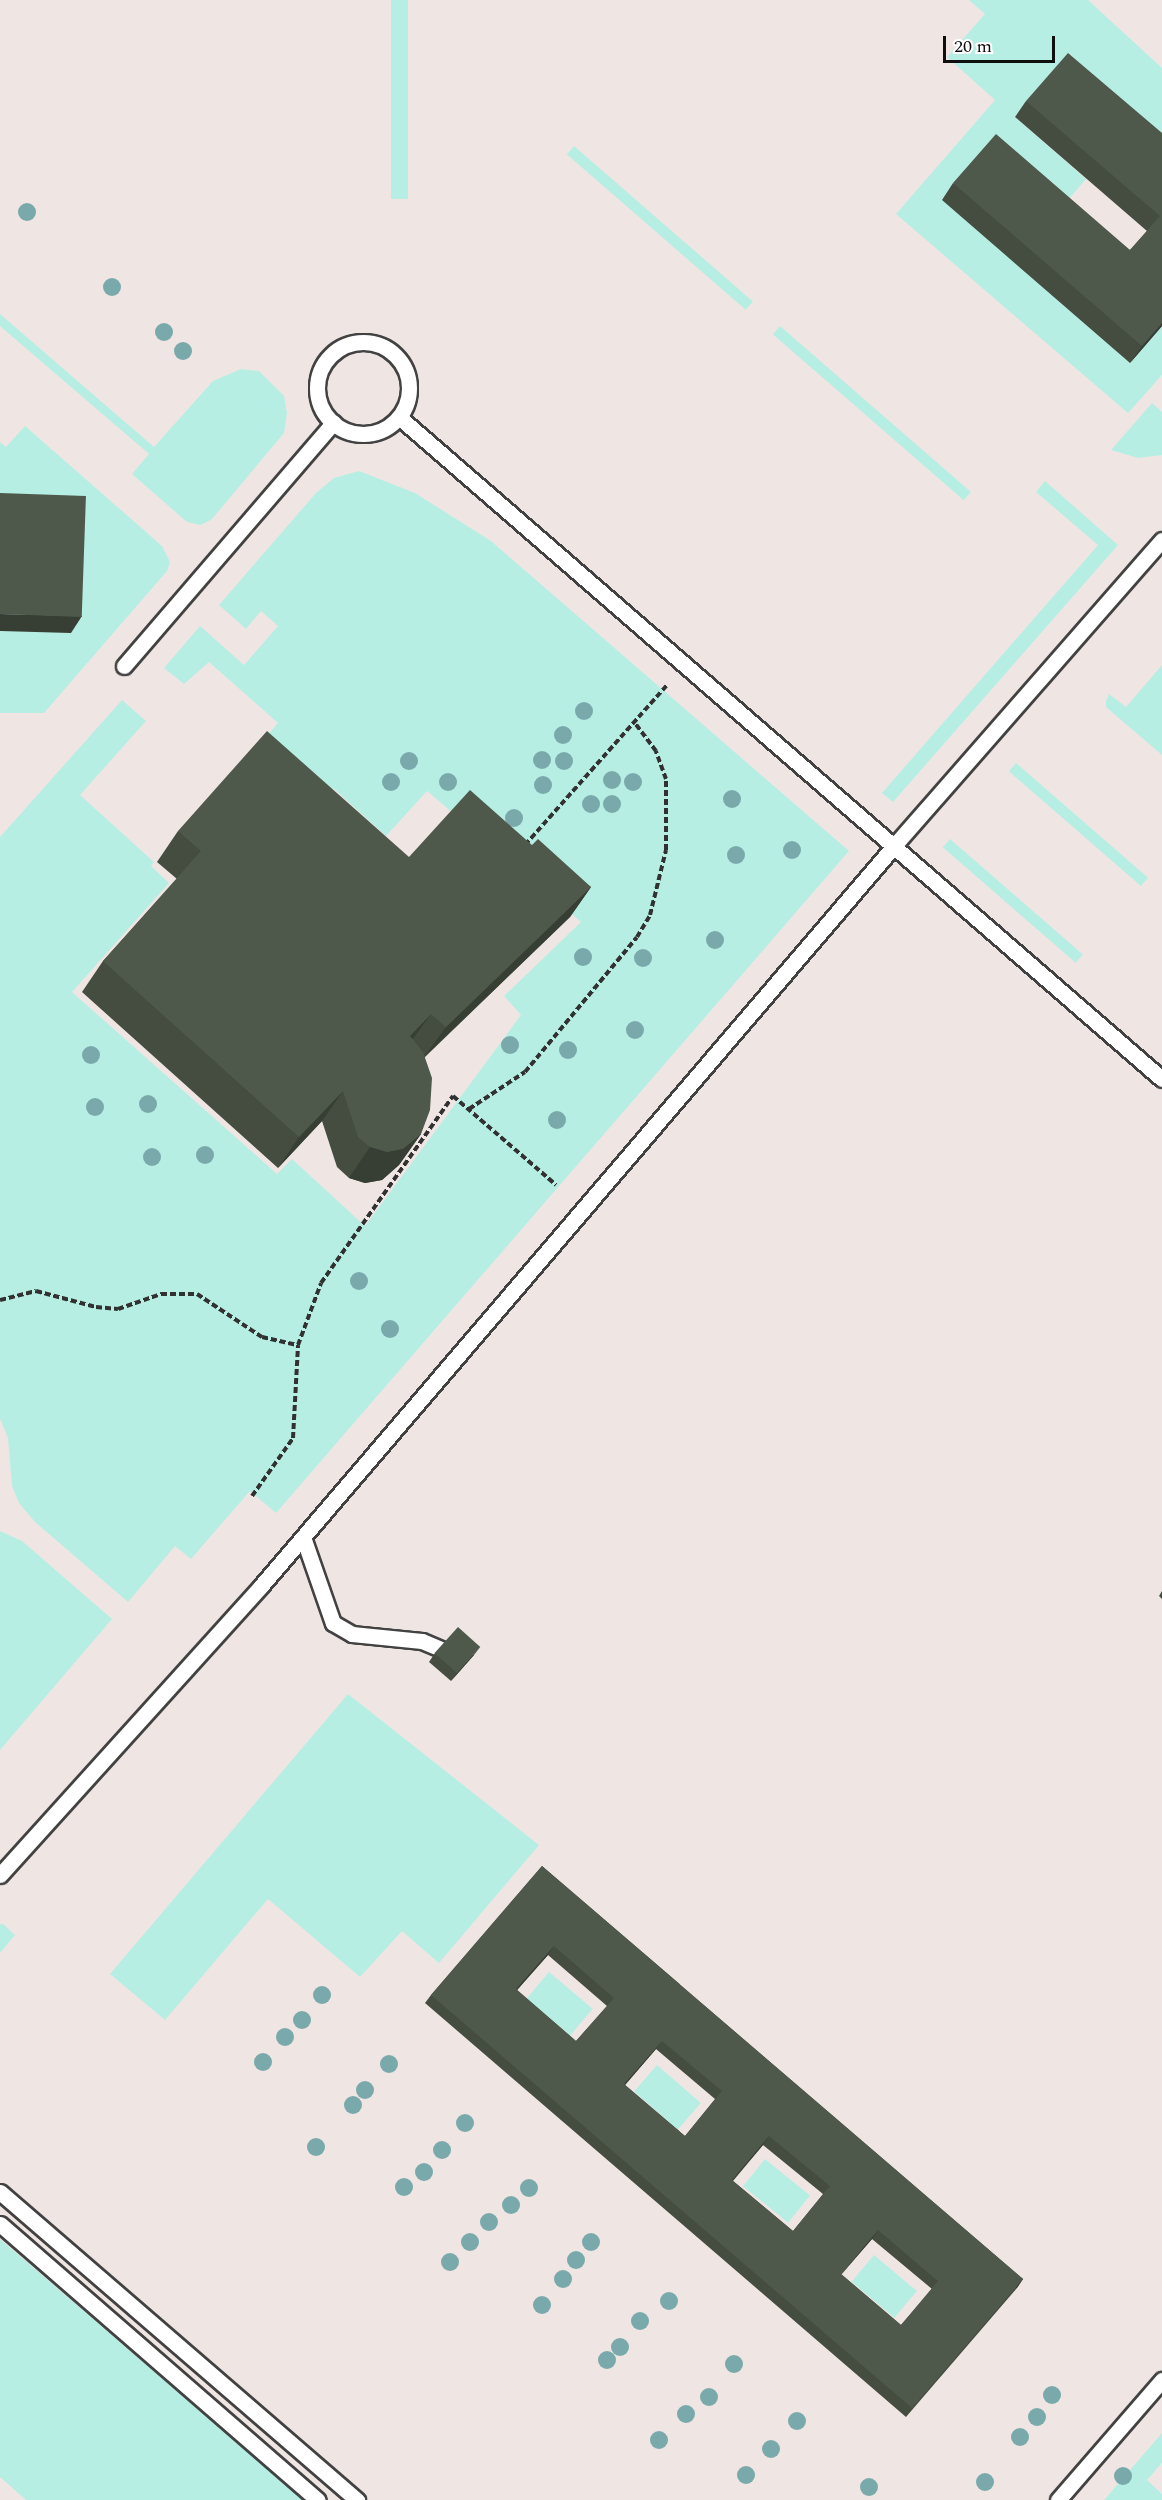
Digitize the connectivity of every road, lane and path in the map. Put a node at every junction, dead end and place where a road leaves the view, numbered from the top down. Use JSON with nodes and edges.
{"nodes":[{"id":1,"x":399,"y":417,"type":"junction"},
{"id":2,"x":333,"y":423,"type":"junction"},
{"id":3,"x":1162,"y":540,"type":"edge"},
{"id":4,"x":124,"y":666,"type":"dead end"},
{"id":5,"x":684,"y":666,"type":"junction"},
{"id":6,"x":634,"y":722,"type":"junction"},
{"id":7,"x":893,"y":847,"type":"junction"},
{"id":8,"x":518,"y":852,"type":"edge"},
{"id":9,"x":1162,"y":1079,"type":"edge"},
{"id":10,"x":469,"y":1109,"type":"junction"},
{"id":11,"x":556,"y":1185,"type":"dead end"},
{"id":12,"x":0,"y":1300,"type":"edge"},
{"id":13,"x":298,"y":1345,"type":"junction"},
{"id":14,"x":252,"y":1496,"type":"dead end"},
{"id":15,"x":303,"y":1537,"type":"junction"},
{"id":16,"x":441,"y":1649,"type":"edge"},
{"id":17,"x":0,"y":1875,"type":"edge"},
{"id":18,"x":0,"y":2192,"type":"edge"},
{"id":19,"x":0,"y":2224,"type":"edge"},
{"id":20,"x":1162,"y":2380,"type":"edge"},
{"id":21,"x":318,"y":2500,"type":"edge"},
{"id":22,"x":357,"y":2500,"type":"edge"},
{"id":23,"x":1058,"y":2500,"type":"edge"}],
"edges":[{"from":1,"to":2,"type":"lane"},
{"from":1,"to":2,"type":"lane"},
{"from":1,"to":5,"type":"lane"},
{"from":2,"to":4,"type":"lane"},
{"from":3,"to":7,"type":"lane"},
{"from":5,"to":6,"type":"path"},
{"from":5,"to":7,"type":"lane"},
{"from":6,"to":8,"type":"path"},
{"from":6,"to":10,"type":"path"},
{"from":7,"to":9,"type":"lane"},
{"from":7,"to":15,"type":"lane"},
{"from":10,"to":11,"type":"path"},
{"from":10,"to":13,"type":"path"},
{"from":12,"to":13,"type":"path"},
{"from":13,"to":14,"type":"path"},
{"from":15,"to":16,"type":"lane"},
{"from":15,"to":17,"type":"lane"},
{"from":18,"to":22,"type":"lane"},
{"from":19,"to":21,"type":"lane"},
{"from":20,"to":23,"type":"lane"}]}
